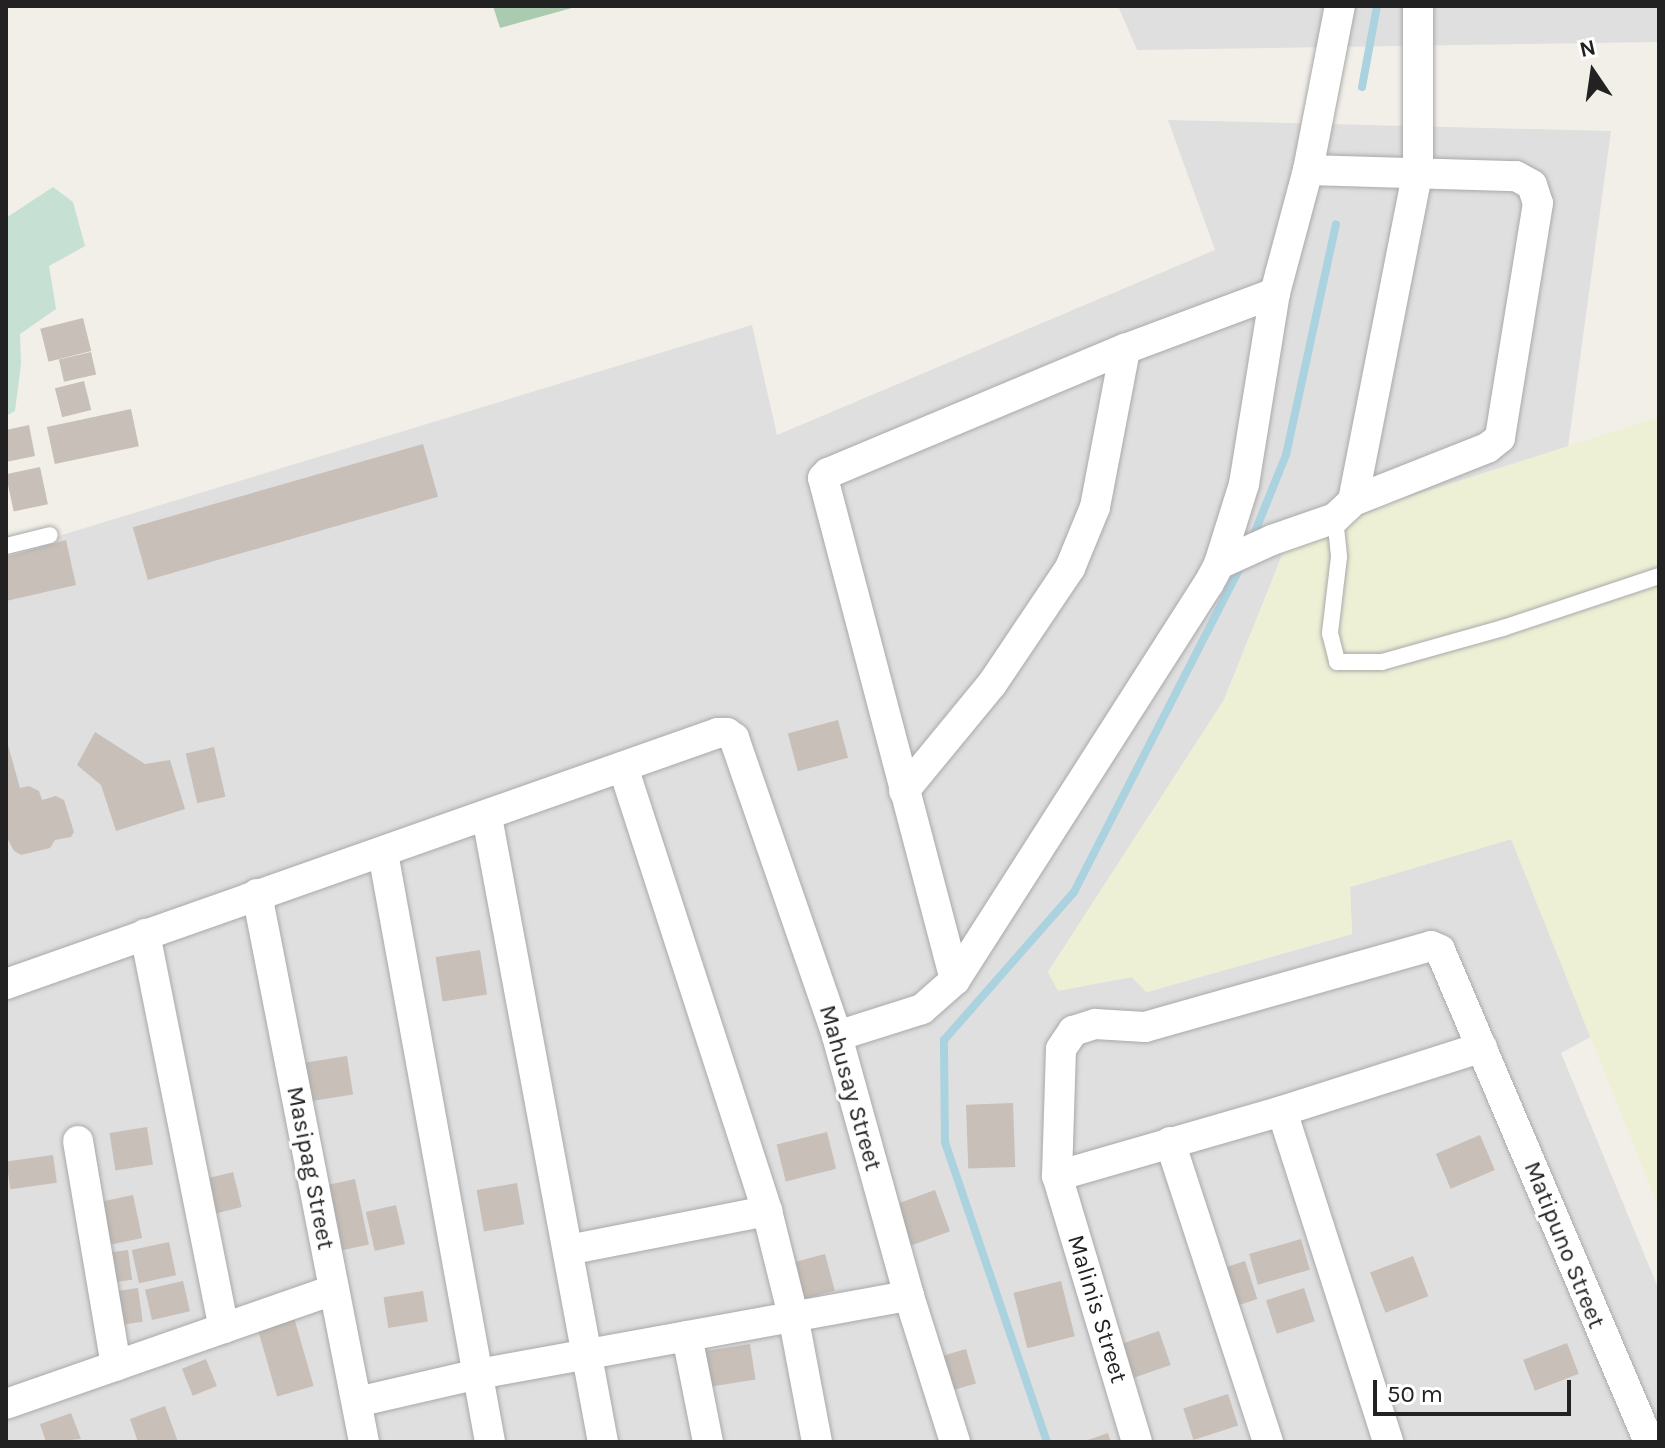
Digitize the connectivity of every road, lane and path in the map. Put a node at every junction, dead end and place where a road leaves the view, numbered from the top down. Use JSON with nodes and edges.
{"nodes":[{"id":1,"x":1340,"y":6,"type":"edge"},
{"id":2,"x":1418,"y":6,"type":"edge"},
{"id":3,"x":1308,"y":170,"type":"junction"},
{"id":4,"x":1418,"y":171,"type":"junction"},
{"id":5,"x":1275,"y":293,"type":"junction"},
{"id":6,"x":1125,"y":349,"type":"junction"},
{"id":7,"x":1344,"y":510,"type":"junction"},
{"id":8,"x":50,"y":535,"type":"dead end"},
{"id":9,"x":6,"y":546,"type":"edge"},
{"id":10,"x":1224,"y":561,"type":"junction"},
{"id":11,"x":1659,"y":576,"type":"edge"},
{"id":12,"x":623,"y":767,"type":"junction"},
{"id":13,"x":904,"y":791,"type":"junction"},
{"id":14,"x":487,"y":817,"type":"junction"},
{"id":15,"x":383,"y":853,"type":"junction"},
{"id":16,"x":257,"y":894,"type":"junction"},
{"id":17,"x":145,"y":934,"type":"junction"},
{"id":18,"x":955,"y":980,"type":"junction"},
{"id":19,"x":6,"y":984,"type":"edge"},
{"id":20,"x":837,"y":1036,"type":"junction"},
{"id":21,"x":1482,"y":1047,"type":"junction"},
{"id":22,"x":1282,"y":1111,"type":"junction"},
{"id":23,"x":78,"y":1141,"type":"dead end"},
{"id":24,"x":1170,"y":1142,"type":"junction"},
{"id":25,"x":1057,"y":1176,"type":"junction"},
{"id":26,"x":767,"y":1211,"type":"junction"},
{"id":27,"x":568,"y":1250,"type":"junction"},
{"id":28,"x":334,"y":1290,"type":"junction"},
{"id":29,"x":909,"y":1296,"type":"junction"},
{"id":30,"x":793,"y":1315,"type":"junction"},
{"id":31,"x":224,"y":1328,"type":"junction"},
{"id":32,"x":687,"y":1336,"type":"junction"},
{"id":33,"x":587,"y":1355,"type":"junction"},
{"id":34,"x":116,"y":1366,"type":"junction"},
{"id":35,"x":478,"y":1374,"type":"junction"},
{"id":36,"x":7,"y":1396,"type":"edge"},
{"id":37,"x":357,"y":1402,"type":"junction"},
{"id":38,"x":364,"y":1442,"type":"edge"},
{"id":39,"x":490,"y":1442,"type":"edge"},
{"id":40,"x":603,"y":1442,"type":"edge"},
{"id":41,"x":708,"y":1442,"type":"edge"},
{"id":42,"x":817,"y":1442,"type":"edge"},
{"id":43,"x":955,"y":1442,"type":"edge"},
{"id":44,"x":1137,"y":1442,"type":"edge"},
{"id":45,"x":1268,"y":1442,"type":"edge"},
{"id":46,"x":1388,"y":1442,"type":"edge"},
{"id":47,"x":1649,"y":1442,"type":"edge"}],
"edges":[{"from":1,"to":3,"type":"street"},
{"from":2,"to":4,"type":"street"},
{"from":3,"to":4,"type":"street"},
{"from":3,"to":5,"type":"street"},
{"from":4,"to":7,"type":"street"},
{"from":4,"to":7,"type":"street"},
{"from":5,"to":6,"type":"street"},
{"from":5,"to":10,"type":"street"},
{"from":6,"to":13,"type":"street"},
{"from":6,"to":13,"type":"street"},
{"from":7,"to":10,"type":"street"},
{"from":7,"to":11,"type":"lane"},
{"from":8,"to":9,"type":"lane"},
{"from":10,"to":18,"type":"street"},
{"from":12,"to":14,"type":"street"},
{"from":12,"to":20,"type":"street","name":"Mahusay Street"},
{"from":12,"to":26,"type":"street"},
{"from":13,"to":18,"type":"street"},
{"from":14,"to":15,"type":"street"},
{"from":14,"to":27,"type":"street"},
{"from":15,"to":16,"type":"street"},
{"from":15,"to":35,"type":"street"},
{"from":16,"to":17,"type":"street"},
{"from":16,"to":28,"type":"street","name":"Masipag Street"},
{"from":17,"to":19,"type":"street"},
{"from":17,"to":31,"type":"street"},
{"from":18,"to":20,"type":"street"},
{"from":20,"to":29,"type":"street","name":"Mahusay Street"},
{"from":21,"to":22,"type":"street"},
{"from":21,"to":25,"type":"street","name":"Matipuno Street"},
{"from":21,"to":47,"type":"street","name":"Matipuno Street"},
{"from":22,"to":24,"type":"street"},
{"from":22,"to":46,"type":"street"},
{"from":23,"to":34,"type":"street"},
{"from":24,"to":25,"type":"street"},
{"from":24,"to":45,"type":"street"},
{"from":25,"to":44,"type":"street","name":"Malinis Street"},
{"from":26,"to":27,"type":"street"},
{"from":26,"to":30,"type":"street"},
{"from":27,"to":33,"type":"street"},
{"from":28,"to":31,"type":"street"},
{"from":28,"to":37,"type":"street","name":"Masipag Street"},
{"from":29,"to":30,"type":"street"},
{"from":29,"to":43,"type":"street","name":"Mahusay Street"},
{"from":30,"to":32,"type":"street"},
{"from":30,"to":42,"type":"street"},
{"from":31,"to":34,"type":"street"},
{"from":32,"to":33,"type":"street"},
{"from":32,"to":41,"type":"street"},
{"from":33,"to":35,"type":"street"},
{"from":33,"to":40,"type":"street"},
{"from":34,"to":36,"type":"street"},
{"from":35,"to":37,"type":"street"},
{"from":35,"to":39,"type":"street"},
{"from":37,"to":38,"type":"street","name":"Masipag Street"}]}
